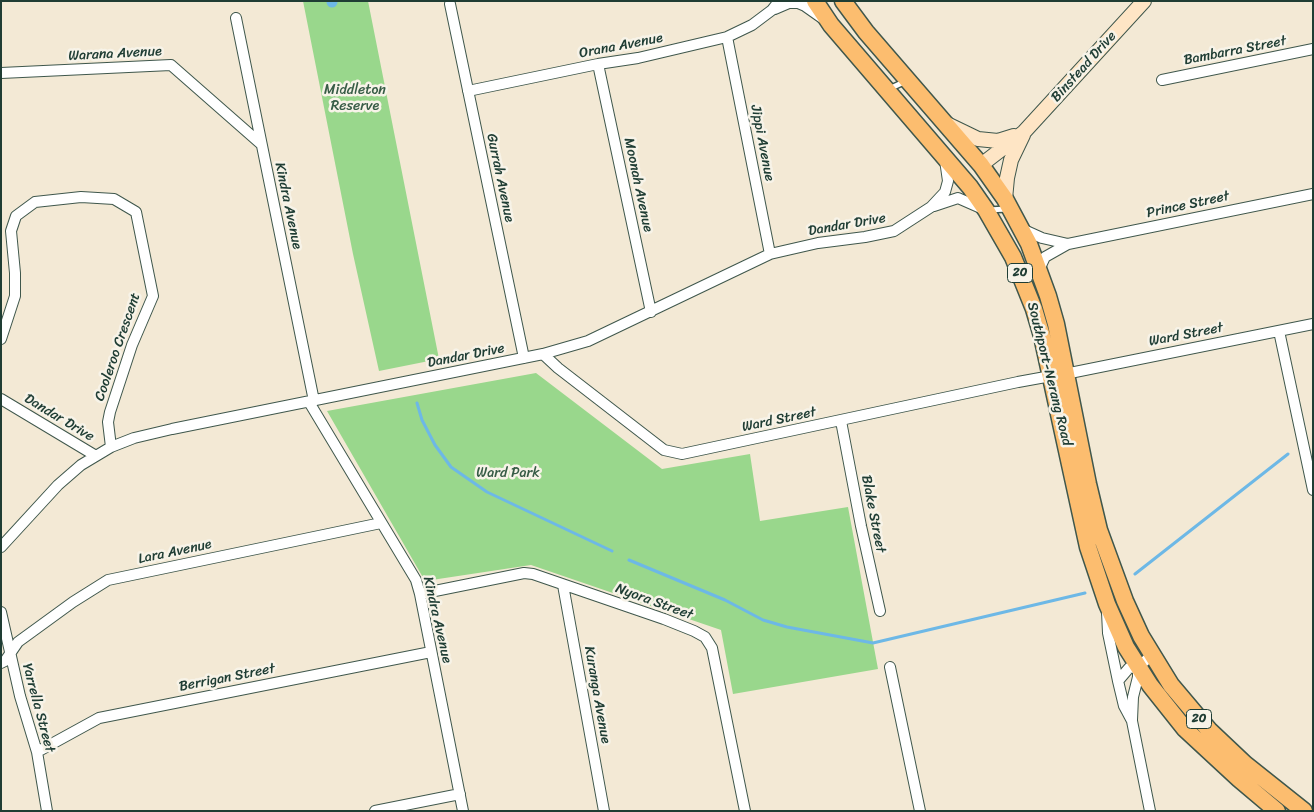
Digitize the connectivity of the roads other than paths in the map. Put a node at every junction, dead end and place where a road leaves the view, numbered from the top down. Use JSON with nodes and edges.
{"nodes":[{"id":1,"x":779,"y":1,"type":"edge"},
{"id":2,"x":815,"y":1,"type":"edge"},
{"id":3,"x":843,"y":1,"type":"edge"},
{"id":4,"x":1144,"y":1,"type":"edge"},
{"id":5,"x":450,"y":4,"type":"dead end"},
{"id":6,"x":772,"y":10,"type":"junction"},
{"id":7,"x":236,"y":18,"type":"dead end"},
{"id":8,"x":831,"y":25,"type":"junction"},
{"id":9,"x":727,"y":37,"type":"junction"},
{"id":10,"x":1313,"y":49,"type":"edge"},
{"id":11,"x":598,"y":64,"type":"junction"},
{"id":12,"x":1,"y":73,"type":"edge"},
{"id":13,"x":908,"y":80,"type":"junction"},
{"id":14,"x":1162,"y":80,"type":"dead end"},
{"id":15,"x":887,"y":90,"type":"junction"},
{"id":16,"x":468,"y":91,"type":"junction"},
{"id":17,"x":947,"y":124,"type":"junction"},
{"id":18,"x":1024,"y":132,"type":"junction"},
{"id":19,"x":261,"y":144,"type":"junction"},
{"id":20,"x":943,"y":155,"type":"junction"},
{"id":21,"x":981,"y":165,"type":"junction"},
{"id":22,"x":1313,"y":194,"type":"edge"},
{"id":23,"x":1008,"y":204,"type":"junction"},
{"id":24,"x":983,"y":206,"type":"junction"},
{"id":25,"x":931,"y":207,"type":"junction"},
{"id":26,"x":1022,"y":229,"type":"junction"},
{"id":27,"x":1068,"y":244,"type":"junction"},
{"id":28,"x":770,"y":254,"type":"junction"},
{"id":29,"x":1039,"y":270,"type":"junction"},
{"id":30,"x":651,"y":312,"type":"junction"},
{"id":31,"x":1313,"y":324,"type":"edge"},
{"id":32,"x":1279,"y":331,"type":"junction"},
{"id":33,"x":1,"y":338,"type":"edge"},
{"id":34,"x":543,"y":354,"type":"junction"},
{"id":35,"x":524,"y":358,"type":"junction"},
{"id":36,"x":1058,"y":375,"type":"junction"},
{"id":37,"x":1,"y":399,"type":"edge"},
{"id":38,"x":312,"y":401,"type":"junction"},
{"id":39,"x":841,"y":421,"type":"junction"},
{"id":40,"x":111,"y":447,"type":"junction"},
{"id":41,"x":96,"y":456,"type":"junction"},
{"id":42,"x":1313,"y":490,"type":"edge"},
{"id":43,"x":381,"y":523,"type":"junction"},
{"id":44,"x":1,"y":547,"type":"edge"},
{"id":45,"x":563,"y":585,"type":"junction"},
{"id":46,"x":420,"y":594,"type":"junction"},
{"id":47,"x":1107,"y":604,"type":"junction"},
{"id":48,"x":880,"y":611,"type":"dead end"},
{"id":49,"x":1,"y":612,"type":"edge"},
{"id":50,"x":431,"y":652,"type":"junction"},
{"id":51,"x":10,"y":653,"type":"junction"},
{"id":52,"x":1152,"y":655,"type":"junction"},
{"id":53,"x":1,"y":663,"type":"edge"},
{"id":54,"x":890,"y":667,"type":"dead end"},
{"id":55,"x":1138,"y":667,"type":"junction"},
{"id":56,"x":1118,"y":681,"type":"junction"},
{"id":57,"x":1132,"y":721,"type":"junction"},
{"id":58,"x":37,"y":752,"type":"junction"},
{"id":59,"x":460,"y":794,"type":"junction"},
{"id":60,"x":47,"y":811,"type":"edge"},
{"id":61,"x":375,"y":811,"type":"edge"},
{"id":62,"x":463,"y":811,"type":"edge"},
{"id":63,"x":604,"y":811,"type":"edge"},
{"id":64,"x":745,"y":811,"type":"edge"},
{"id":65,"x":920,"y":811,"type":"edge"},
{"id":66,"x":1150,"y":811,"type":"edge"},
{"id":67,"x":1277,"y":811,"type":"edge"},
{"id":68,"x":1304,"y":811,"type":"edge"}],
"edges":[{"from":1,"to":6,"type":"street","name":"Orana Avenue"},
{"from":2,"to":8,"type":"main road","name":"Southport-Nerang Road","number":"20"},
{"from":3,"to":13,"type":"main road","name":"Southport-Nerang Road","number":"20"},
{"from":4,"to":18,"type":"street","name":"Binstead Drive"},
{"from":5,"to":16,"type":"street","name":"Gurrah Avenue"},
{"from":6,"to":8,"type":"street","name":"Orana Avenue"},
{"from":6,"to":9,"type":"street","name":"Orana Avenue"},
{"from":7,"to":19,"type":"street","name":"Kindra Avenue"},
{"from":8,"to":15,"type":"main road","name":"Southport-Nerang Road","number":"20"},
{"from":9,"to":11,"type":"street","name":"Orana Avenue"},
{"from":9,"to":28,"type":"street","name":"Jippi Avenue"},
{"from":10,"to":14,"type":"street","name":"Bambarra Street"},
{"from":11,"to":16,"type":"street","name":"Orana Avenue"},
{"from":11,"to":30,"type":"street","name":"Moonah Avenue"},
{"from":12,"to":19,"type":"street","name":"Warana Avenue"},
{"from":13,"to":15,"type":"lane"},
{"from":13,"to":17,"type":"main road","name":"Southport-Nerang Road","number":"20"},
{"from":15,"to":20,"type":"main road","name":"Southport-Nerang Road","number":"20"},
{"from":16,"to":35,"type":"street","name":"Gurrah Avenue"},
{"from":17,"to":18,"type":"street","name":"Binstead Drive"},
{"from":17,"to":21,"type":"main road","name":"Southport-Nerang Road","number":"20"},
{"from":18,"to":21,"type":"street","name":"Binstead Drive"},
{"from":18,"to":23,"type":"street","name":"Binstead Drive"},
{"from":19,"to":38,"type":"street","name":"Kindra Avenue"},
{"from":20,"to":24,"type":"main road","name":"Southport-Nerang Road","number":"20"},
{"from":20,"to":25,"type":"street","name":"Dandar Drive"},
{"from":21,"to":23,"type":"main road","name":"Southport-Nerang Road","number":"20"},
{"from":21,"to":24,"type":"main road"},
{"from":22,"to":27,"type":"street","name":"Prince Street"},
{"from":23,"to":24,"type":"lane"},
{"from":23,"to":26,"type":"main road","name":"Southport-Nerang Road","number":"20"},
{"from":24,"to":25,"type":"street","name":"Dandar Drive"},
{"from":24,"to":36,"type":"main road","name":"Southport-Nerang Road","number":"20"},
{"from":25,"to":28,"type":"street","name":"Dandar Drive"},
{"from":26,"to":27,"type":"street","name":"Prince Street"},
{"from":26,"to":29,"type":"main road","name":"Southport-Nerang Road","number":"20"},
{"from":27,"to":29,"type":"street","name":"Prince Street"},
{"from":28,"to":30,"type":"street","name":"Dandar Drive"},
{"from":29,"to":36,"type":"main road","name":"Southport-Nerang Road","number":"20"},
{"from":30,"to":34,"type":"street","name":"Dandar Drive"},
{"from":31,"to":32,"type":"street","name":"Ward Street"},
{"from":32,"to":36,"type":"street","name":"Ward Street"},
{"from":32,"to":42,"type":"street"},
{"from":33,"to":40,"type":"street","name":"Cooleroo Crescent"},
{"from":34,"to":35,"type":"street","name":"Dandar Drive"},
{"from":34,"to":39,"type":"street","name":"Ward Street"},
{"from":35,"to":38,"type":"street","name":"Dandar Drive"},
{"from":36,"to":39,"type":"street","name":"Ward Street"},
{"from":36,"to":47,"type":"main road","name":"Southport-Nerang Road","number":"20"},
{"from":36,"to":52,"type":"main road","name":"Southport-Nerang Road","number":"20"},
{"from":37,"to":41,"type":"street","name":"Dandar Drive"},
{"from":38,"to":40,"type":"street","name":"Dandar Drive"},
{"from":38,"to":43,"type":"street","name":"Kindra Avenue"},
{"from":39,"to":48,"type":"street","name":"Blake Street"},
{"from":40,"to":41,"type":"street","name":"Dandar Drive"},
{"from":41,"to":44,"type":"street"},
{"from":43,"to":46,"type":"street","name":"Kindra Avenue"},
{"from":43,"to":51,"type":"street","name":"Lara Avenue"},
{"from":45,"to":46,"type":"street","name":"Nyora Street"},
{"from":45,"to":63,"type":"street","name":"Kuranga Avenue"},
{"from":45,"to":64,"type":"street","name":"Nyora Street"},
{"from":46,"to":50,"type":"street","name":"Kindra Avenue"},
{"from":47,"to":55,"type":"main road","number":"20"},
{"from":47,"to":56,"type":"street"},
{"from":49,"to":51,"type":"street","name":"Yarrella Street"},
{"from":50,"to":58,"type":"street","name":"Berrigan Street"},
{"from":50,"to":59,"type":"street","name":"Kindra Avenue"},
{"from":51,"to":53,"type":"street","name":"Lara Avenue"},
{"from":51,"to":58,"type":"street","name":"Yarrella Street"},
{"from":52,"to":55,"type":"street"},
{"from":52,"to":68,"type":"main road","number":"20"},
{"from":54,"to":65,"type":"street"},
{"from":55,"to":56,"type":"street"},
{"from":55,"to":57,"type":"street"},
{"from":55,"to":67,"type":"main road","number":"20"},
{"from":56,"to":57,"type":"street"},
{"from":57,"to":66,"type":"street"},
{"from":58,"to":60,"type":"street","name":"Yarrella Street"},
{"from":59,"to":61,"type":"street"},
{"from":59,"to":62,"type":"street","name":"Kindra Avenue"}]}
